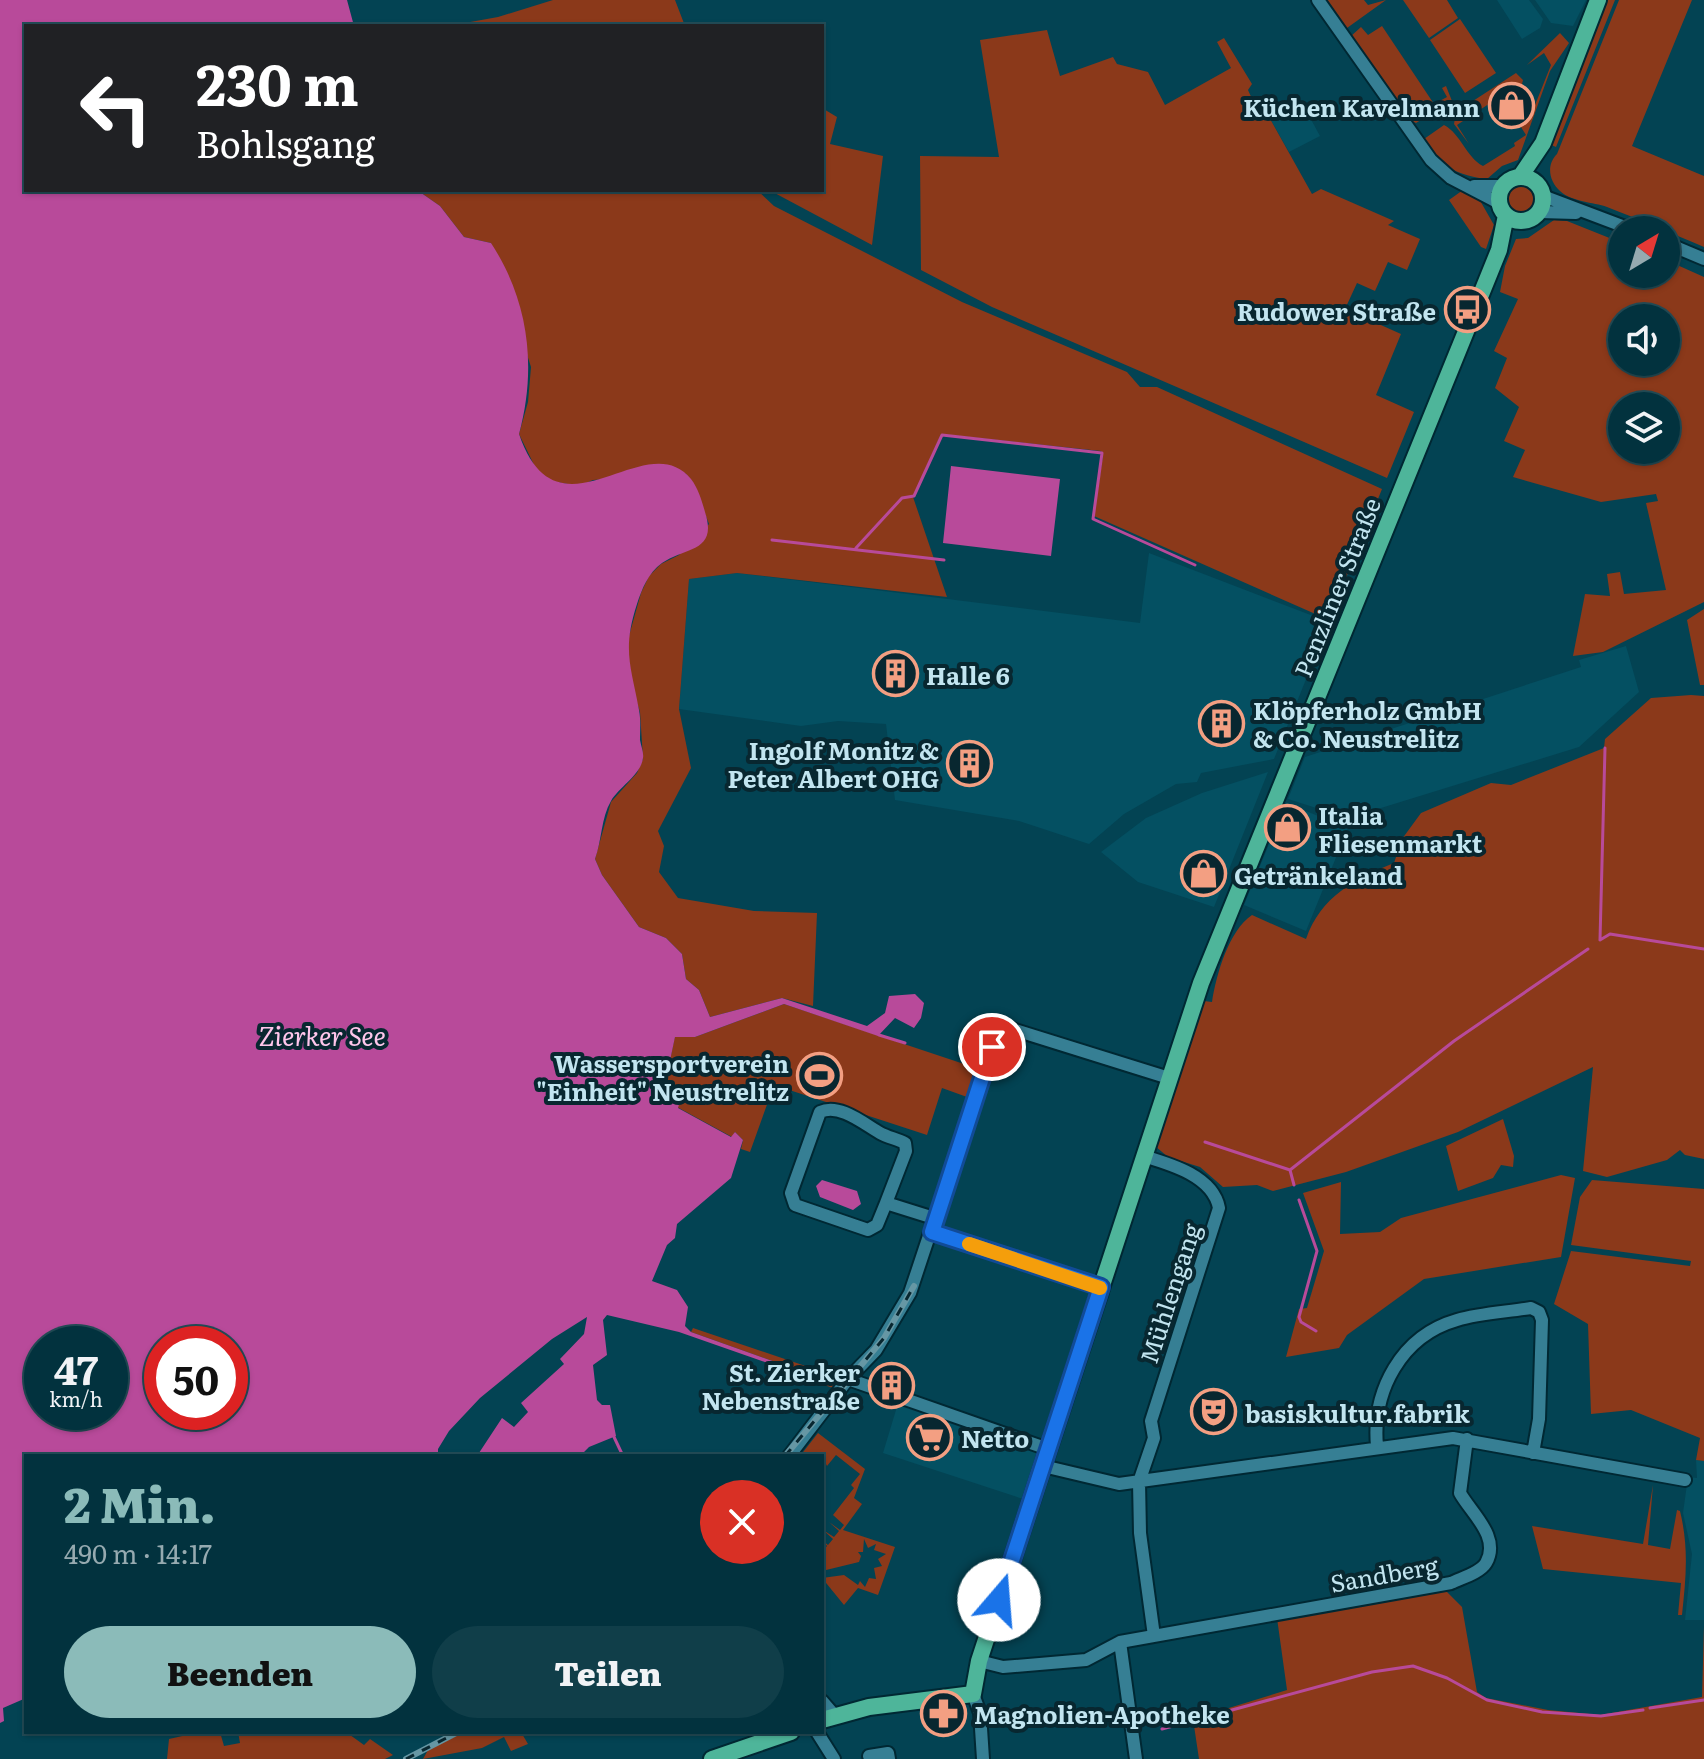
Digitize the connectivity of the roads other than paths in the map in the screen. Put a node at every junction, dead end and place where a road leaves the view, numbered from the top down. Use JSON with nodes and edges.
{"nodes":[{"id":1,"x":1318,"y":0,"type":"edge"},
{"id":2,"x":1598,"y":0,"type":"edge"},
{"id":3,"x":1543,"y":143,"type":"junction"},
{"id":4,"x":1520,"y":177,"type":"junction"},
{"id":5,"x":1467,"y":186,"type":"junction"},
{"id":6,"x":1503,"y":186,"type":"junction"},
{"id":7,"x":1540,"y":197,"type":"junction"},
{"id":8,"x":1509,"y":213,"type":"junction"},
{"id":9,"x":1608,"y":221,"type":"edge"},
{"id":10,"x":1680,"y":249,"type":"edge"},
{"id":11,"x":1704,"y":259,"type":"edge"},
{"id":12,"x":1169,"y":1078,"type":"junction"},
{"id":13,"x":1143,"y":1156,"type":"junction"},
{"id":14,"x":886,"y":1203,"type":"junction"},
{"id":15,"x":934,"y":1226,"type":"junction"},
{"id":16,"x":1101,"y":1287,"type":"junction"},
{"id":17,"x":848,"y":1379,"type":"junction"},
{"id":18,"x":1467,"y":1439,"type":"junction"},
{"id":19,"x":1377,"y":1446,"type":"junction"},
{"id":20,"x":1533,"y":1453,"type":"junction"},
{"id":21,"x":791,"y":1454,"type":"edge"},
{"id":22,"x":1045,"y":1458,"type":"junction"},
{"id":23,"x":1685,"y":1480,"type":"dead end"},
{"id":24,"x":1139,"y":1482,"type":"junction"},
{"id":25,"x":1154,"y":1636,"type":"junction"},
{"id":26,"x":1120,"y":1642,"type":"junction"},
{"id":27,"x":985,"y":1663,"type":"junction"},
{"id":28,"x":973,"y":1694,"type":"junction"},
{"id":29,"x":828,"y":1718,"type":"edge"},
{"id":30,"x":785,"y":1734,"type":"edge"},
{"id":31,"x":818,"y":1734,"type":"edge"},
{"id":32,"x":869,"y":1756,"type":"dead end"},
{"id":33,"x":712,"y":1759,"type":"edge"},
{"id":34,"x":834,"y":1759,"type":"edge"},
{"id":35,"x":889,"y":1759,"type":"edge"},
{"id":36,"x":983,"y":1759,"type":"edge"},
{"id":37,"x":1136,"y":1759,"type":"edge"}],
"edges":[{"from":1,"to":5,"type":"street"},
{"from":2,"to":3,"type":"main road"},
{"from":3,"to":4,"type":"main road"},
{"from":3,"to":7,"type":"main road"},
{"from":4,"to":6,"type":"main road"},
{"from":4,"to":7,"type":"main road"},
{"from":5,"to":6,"type":"street"},
{"from":5,"to":8,"type":"street"},
{"from":6,"to":8,"type":"main road","name":"Penzliner Straße"},
{"from":7,"to":8,"type":"main road"},
{"from":7,"to":9,"type":"street"},
{"from":8,"to":12,"type":"main road","name":"Penzliner Straße"},
{"from":10,"to":11,"type":"street"},
{"from":12,"to":13,"type":"main road","name":"Penzliner Straße"},
{"from":12,"to":15,"type":"street"},
{"from":13,"to":16,"type":"main road","name":"Penzliner Straße"},
{"from":13,"to":24,"type":"street","name":"Mühlengang"},
{"from":14,"to":14,"type":"street"},
{"from":14,"to":15,"type":"street"},
{"from":15,"to":16,"type":"street"},
{"from":15,"to":17,"type":"street"},
{"from":16,"to":22,"type":"main road","name":"Penzliner Straße"},
{"from":17,"to":21,"type":"street"},
{"from":17,"to":22,"type":"street"},
{"from":18,"to":19,"type":"street"},
{"from":18,"to":20,"type":"street"},
{"from":18,"to":25,"type":"street","name":"Sandberg"},
{"from":19,"to":20,"type":"street"},
{"from":19,"to":24,"type":"street"},
{"from":20,"to":23,"type":"street"},
{"from":22,"to":24,"type":"street"},
{"from":22,"to":27,"type":"main road","name":"Penzliner Straße"},
{"from":24,"to":25,"type":"street"},
{"from":25,"to":26,"type":"street","name":"Sandberg"},
{"from":26,"to":27,"type":"street","name":"Sandberg"},
{"from":26,"to":37,"type":"street"},
{"from":27,"to":28,"type":"main road","name":"Penzliner Straße"},
{"from":28,"to":29,"type":"main road"},
{"from":28,"to":36,"type":"street"},
{"from":30,"to":33,"type":"main road"},
{"from":31,"to":34,"type":"street"},
{"from":32,"to":35,"type":"street"}]}
